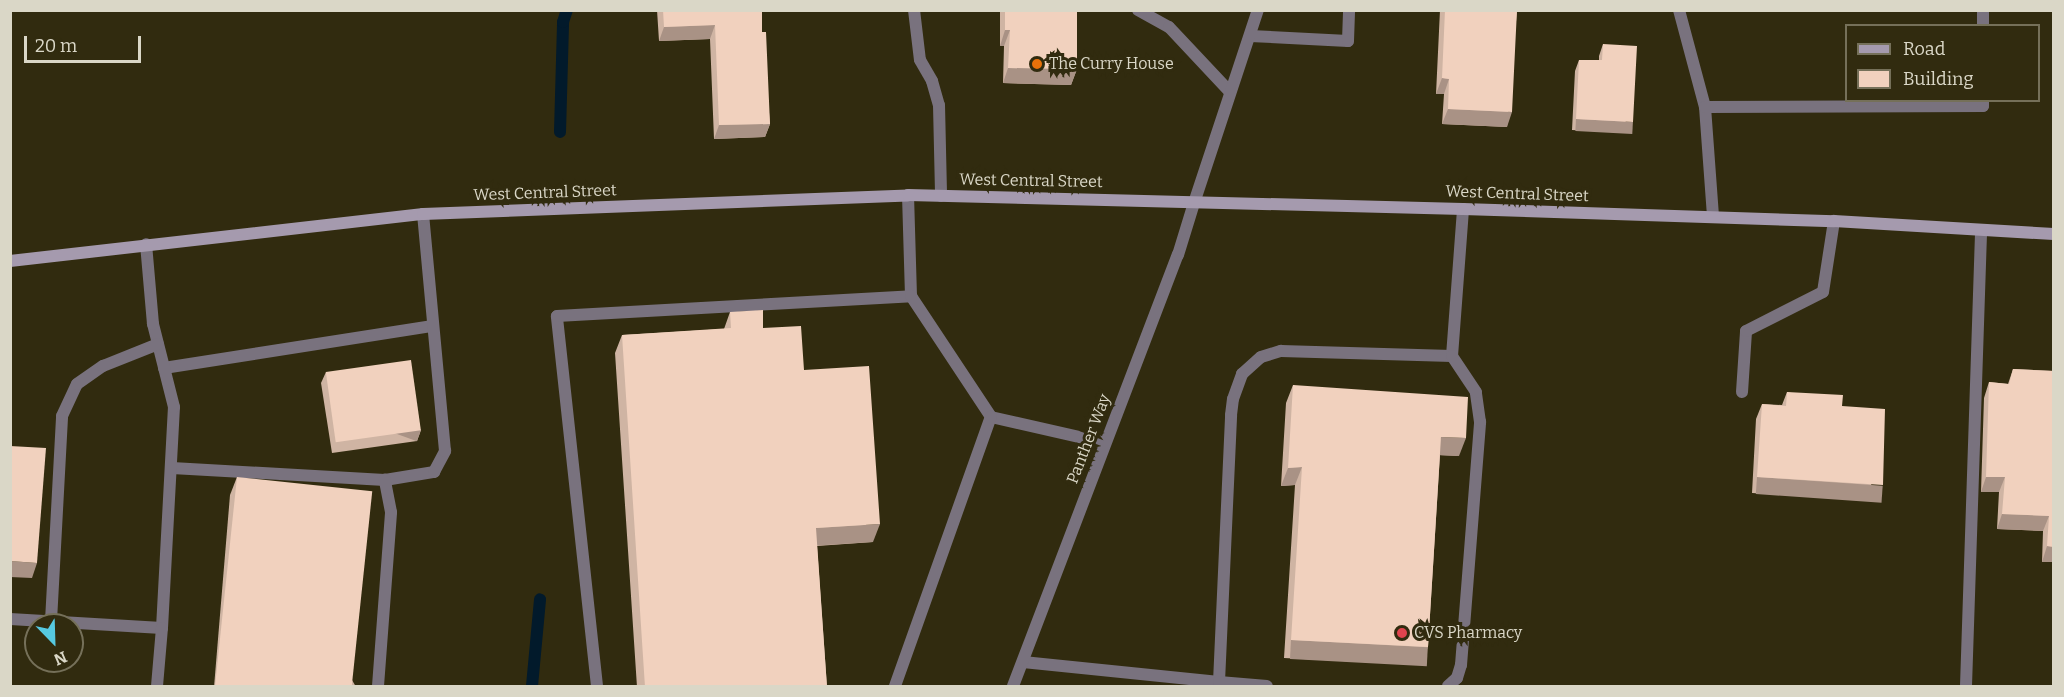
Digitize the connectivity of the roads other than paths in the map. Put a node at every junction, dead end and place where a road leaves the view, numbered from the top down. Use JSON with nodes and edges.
{"nodes":[{"id":1,"x":914,"y":10,"type":"edge"},
{"id":2,"x":1258,"y":10,"type":"edge"},
{"id":3,"x":1349,"y":10,"type":"edge"},
{"id":4,"x":1679,"y":10,"type":"edge"},
{"id":5,"x":1143,"y":12,"type":"edge"},
{"id":6,"x":1250,"y":36,"type":"junction"},
{"id":7,"x":1230,"y":92,"type":"junction"},
{"id":8,"x":1983,"y":102,"type":"edge"},
{"id":9,"x":1705,"y":107,"type":"junction"},
{"id":10,"x":908,"y":195,"type":"junction"},
{"id":11,"x":941,"y":196,"type":"junction"},
{"id":12,"x":1194,"y":203,"type":"junction"},
{"id":13,"x":1463,"y":209,"type":"junction"},
{"id":14,"x":423,"y":214,"type":"junction"},
{"id":15,"x":1713,"y":217,"type":"junction"},
{"id":16,"x":1833,"y":222,"type":"junction"},
{"id":17,"x":1981,"y":230,"type":"junction"},
{"id":18,"x":2054,"y":234,"type":"edge"},
{"id":19,"x":146,"y":244,"type":"junction"},
{"id":20,"x":10,"y":261,"type":"edge"},
{"id":21,"x":911,"y":296,"type":"junction"},
{"id":22,"x":433,"y":326,"type":"junction"},
{"id":23,"x":158,"y":344,"type":"junction"},
{"id":24,"x":1452,"y":356,"type":"junction"},
{"id":25,"x":164,"y":368,"type":"junction"},
{"id":26,"x":1742,"y":392,"type":"dead end"},
{"id":27,"x":991,"y":417,"type":"junction"},
{"id":28,"x":1105,"y":443,"type":"junction"},
{"id":29,"x":172,"y":468,"type":"junction"},
{"id":30,"x":386,"y":480,"type":"junction"},
{"id":31,"x":51,"y":613,"type":"edge"},
{"id":32,"x":84,"y":623,"type":"edge"},
{"id":33,"x":162,"y":628,"type":"junction"},
{"id":34,"x":1023,"y":662,"type":"junction"},
{"id":35,"x":1219,"y":682,"type":"junction"},
{"id":36,"x":157,"y":687,"type":"edge"},
{"id":37,"x":378,"y":687,"type":"edge"},
{"id":38,"x":597,"y":687,"type":"edge"},
{"id":39,"x":895,"y":687,"type":"edge"},
{"id":40,"x":1014,"y":687,"type":"edge"},
{"id":41,"x":1267,"y":687,"type":"edge"},
{"id":42,"x":1448,"y":687,"type":"edge"},
{"id":43,"x":1966,"y":687,"type":"edge"}],
"edges":[{"from":1,"to":11,"type":"street"},
{"from":2,"to":6,"type":"street","name":"Panther Way"},
{"from":3,"to":6,"type":"street"},
{"from":4,"to":9,"type":"street"},
{"from":5,"to":7,"type":"street"},
{"from":6,"to":7,"type":"street","name":"Panther Way"},
{"from":7,"to":12,"type":"street","name":"Panther Way"},
{"from":8,"to":9,"type":"street"},
{"from":9,"to":15,"type":"street"},
{"from":10,"to":11,"type":"main road","name":"West Central Street"},
{"from":10,"to":14,"type":"main road","name":"West Central Street"},
{"from":10,"to":21,"type":"street"},
{"from":11,"to":12,"type":"main road","name":"West Central Street"},
{"from":12,"to":13,"type":"main road","name":"West Central Street"},
{"from":12,"to":28,"type":"street","name":"Panther Way"},
{"from":13,"to":15,"type":"main road","name":"West Central Street"},
{"from":13,"to":24,"type":"street"},
{"from":14,"to":19,"type":"main road","name":"West Central Street"},
{"from":14,"to":22,"type":"street"},
{"from":15,"to":16,"type":"main road","name":"West Central Street"},
{"from":16,"to":17,"type":"main road","name":"West Central Street"},
{"from":16,"to":26,"type":"street"},
{"from":17,"to":18,"type":"main road","name":"West Central Street"},
{"from":17,"to":43,"type":"street"},
{"from":19,"to":20,"type":"main road","name":"West Central Street"},
{"from":19,"to":23,"type":"street"},
{"from":21,"to":27,"type":"street"},
{"from":21,"to":38,"type":"street"},
{"from":22,"to":25,"type":"street"},
{"from":22,"to":30,"type":"street"},
{"from":23,"to":25,"type":"street"},
{"from":23,"to":31,"type":"street"},
{"from":24,"to":35,"type":"street"},
{"from":24,"to":42,"type":"street"},
{"from":25,"to":29,"type":"street"},
{"from":27,"to":28,"type":"street"},
{"from":27,"to":39,"type":"street"},
{"from":28,"to":34,"type":"street","name":"Panther Way"},
{"from":29,"to":30,"type":"street"},
{"from":29,"to":33,"type":"street"},
{"from":30,"to":37,"type":"street"},
{"from":32,"to":33,"type":"street"},
{"from":33,"to":36,"type":"street"},
{"from":34,"to":35,"type":"street"},
{"from":34,"to":40,"type":"street","name":"Panther Way"},
{"from":35,"to":41,"type":"street"}]}
